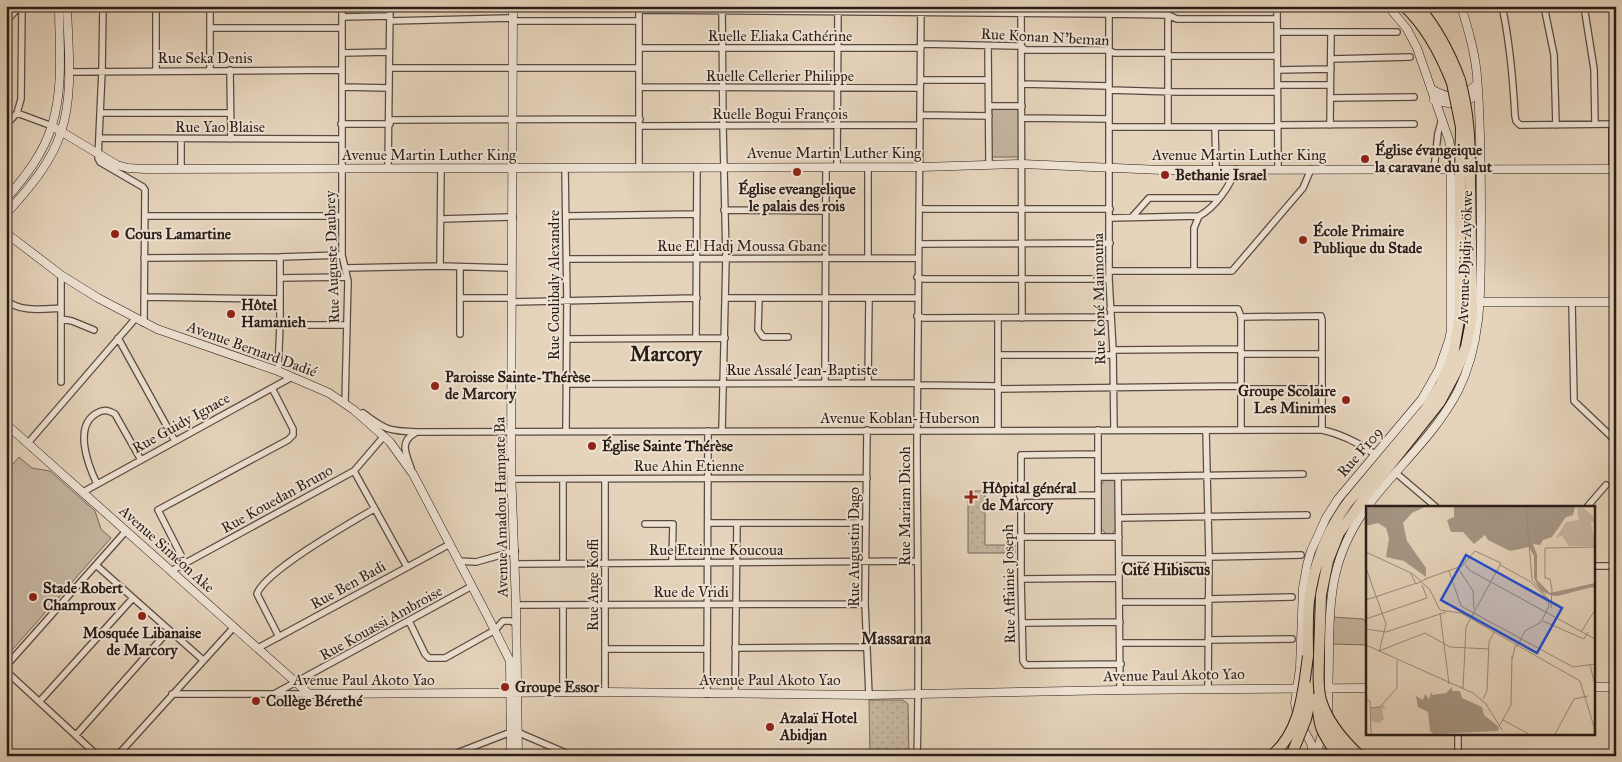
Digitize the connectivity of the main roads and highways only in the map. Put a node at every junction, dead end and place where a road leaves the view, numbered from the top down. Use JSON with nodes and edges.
{"nodes":[{"id":1,"x":1404,"y":6,"type":"edge"},
{"id":2,"x":1418,"y":6,"type":"edge"},
{"id":3,"x":1456,"y":82,"type":"junction"},
{"id":4,"x":1461,"y":172,"type":"junction"},
{"id":5,"x":1308,"y":656,"type":"junction"},
{"id":6,"x":1319,"y":656,"type":"junction"},
{"id":7,"x":1313,"y":706,"type":"junction"},
{"id":8,"x":1271,"y":756,"type":"edge"},
{"id":9,"x":1284,"y":756,"type":"edge"},
{"id":10,"x":1291,"y":756,"type":"edge"},
{"id":11,"x":1338,"y":756,"type":"edge"},
{"id":12,"x":1347,"y":756,"type":"edge"},
{"id":13,"x":1360,"y":756,"type":"edge"}],
"edges":[{"from":1,"to":3,"type":"highway"},
{"from":2,"to":3,"type":"highway"},
{"from":3,"to":4,"type":"highway","bridge":true},
{"from":4,"to":5,"type":"highway"},
{"from":4,"to":6,"type":"highway"},
{"from":5,"to":7,"type":"highway","bridge":true},
{"from":5,"to":8,"type":"highway","bridge":true},
{"from":6,"to":7,"type":"highway","bridge":true},
{"from":6,"to":13,"type":"highway","bridge":true},
{"from":7,"to":9,"type":"highway","bridge":true},
{"from":7,"to":10,"type":"highway","bridge":true},
{"from":7,"to":11,"type":"highway","bridge":true},
{"from":7,"to":12,"type":"highway","bridge":true}]}
